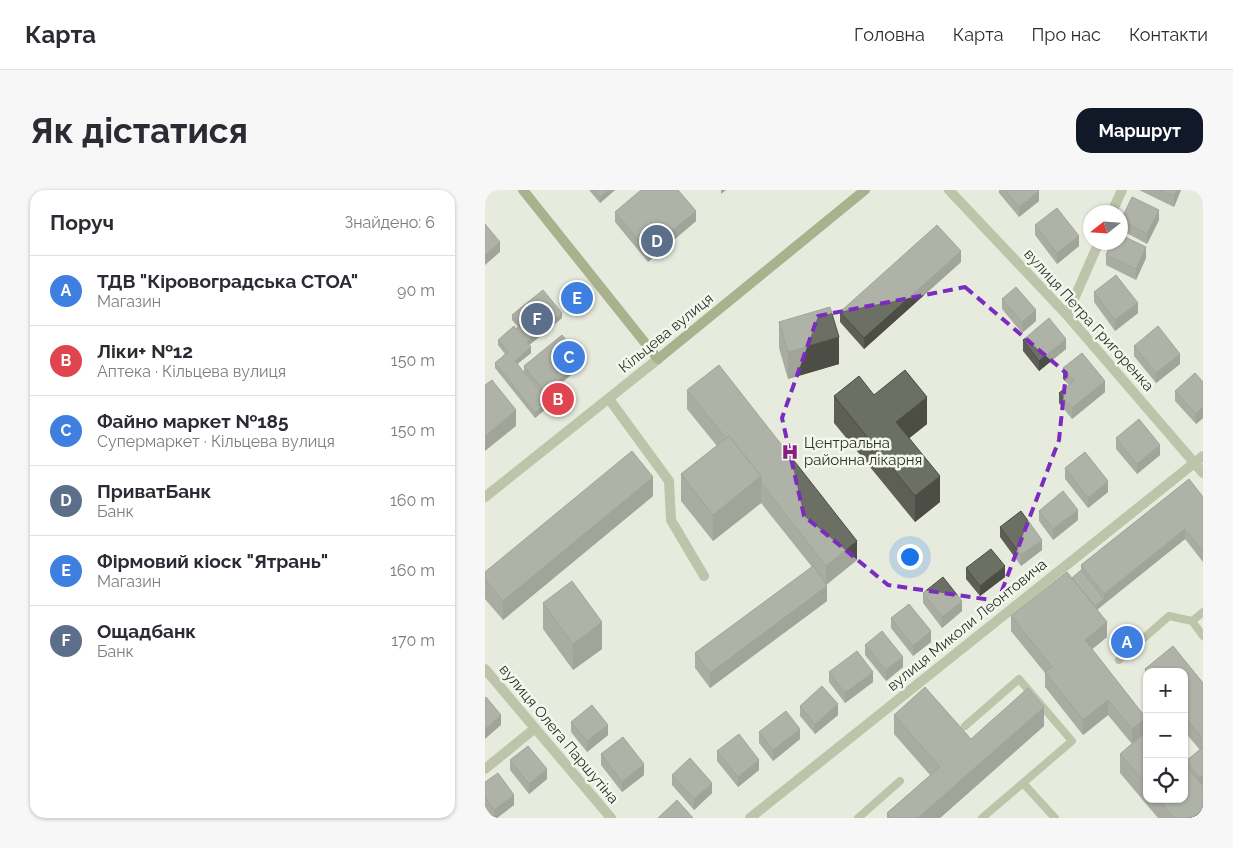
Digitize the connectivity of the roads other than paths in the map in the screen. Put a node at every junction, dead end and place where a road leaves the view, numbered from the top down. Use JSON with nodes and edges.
{"nodes":[{"id":1,"x":523,"y":190,"type":"edge"},
{"id":2,"x":865,"y":190,"type":"edge"},
{"id":3,"x":949,"y":190,"type":"edge"},
{"id":4,"x":1122,"y":190,"type":"edge"},
{"id":5,"x":1115,"y":205,"type":"edge"},
{"id":6,"x":1095,"y":250,"type":"edge"},
{"id":7,"x":1067,"y":315,"type":"junction"},
{"id":8,"x":659,"y":360,"type":"junction"},
{"id":9,"x":609,"y":399,"type":"junction"},
{"id":10,"x":1203,"y":456,"type":"edge"},
{"id":11,"x":1194,"y":463,"type":"junction"},
{"id":12,"x":1203,"y":473,"type":"edge"},
{"id":13,"x":485,"y":497,"type":"edge"},
{"id":14,"x":704,"y":576,"type":"dead end"},
{"id":15,"x":1203,"y":612,"type":"edge"},
{"id":16,"x":1191,"y":621,"type":"junction"},
{"id":17,"x":1203,"y":636,"type":"edge"},
{"id":18,"x":1119,"y":660,"type":"dead end"},
{"id":19,"x":485,"y":669,"type":"edge"},
{"id":20,"x":965,"y":726,"type":"dead end"},
{"id":21,"x":534,"y":729,"type":"junction"},
{"id":22,"x":485,"y":770,"type":"edge"},
{"id":23,"x":900,"y":781,"type":"dead end"},
{"id":24,"x":1023,"y":783,"type":"junction"},
{"id":25,"x":611,"y":818,"type":"edge"},
{"id":26,"x":750,"y":818,"type":"edge"},
{"id":27,"x":858,"y":818,"type":"edge"},
{"id":28,"x":983,"y":818,"type":"edge"},
{"id":29,"x":1055,"y":818,"type":"edge"}],
"edges":[{"from":1,"to":8,"type":"main road"},
{"from":2,"to":8,"type":"main road","name":"Кільцева вулиця"},
{"from":3,"to":7,"type":"street","name":"вулиця Петра Григоренка"},
{"from":4,"to":5,"type":"street"},
{"from":6,"to":7,"type":"street"},
{"from":7,"to":11,"type":"street","name":"вулиця Петра Григоренка"},
{"from":8,"to":9,"type":"street","name":"Кільцева вулиця"},
{"from":9,"to":13,"type":"street","name":"Кільцева вулиця"},
{"from":9,"to":14,"type":"street"},
{"from":10,"to":11,"type":"street","name":"вулиця Миколи Леонтовича"},
{"from":11,"to":12,"type":"street","name":"вулиця Петра Григоренка"},
{"from":11,"to":26,"type":"street","name":"вулиця Миколи Леонтовича"},
{"from":15,"to":16,"type":"lane"},
{"from":16,"to":17,"type":"lane"},
{"from":16,"to":18,"type":"lane"},
{"from":19,"to":21,"type":"street","name":"вулиця Олега Паршутіна"},
{"from":20,"to":24,"type":"lane"},
{"from":21,"to":22,"type":"street"},
{"from":21,"to":25,"type":"street","name":"вулиця Олега Паршутіна"},
{"from":23,"to":27,"type":"lane"},
{"from":24,"to":28,"type":"lane"},
{"from":24,"to":29,"type":"lane"}]}
